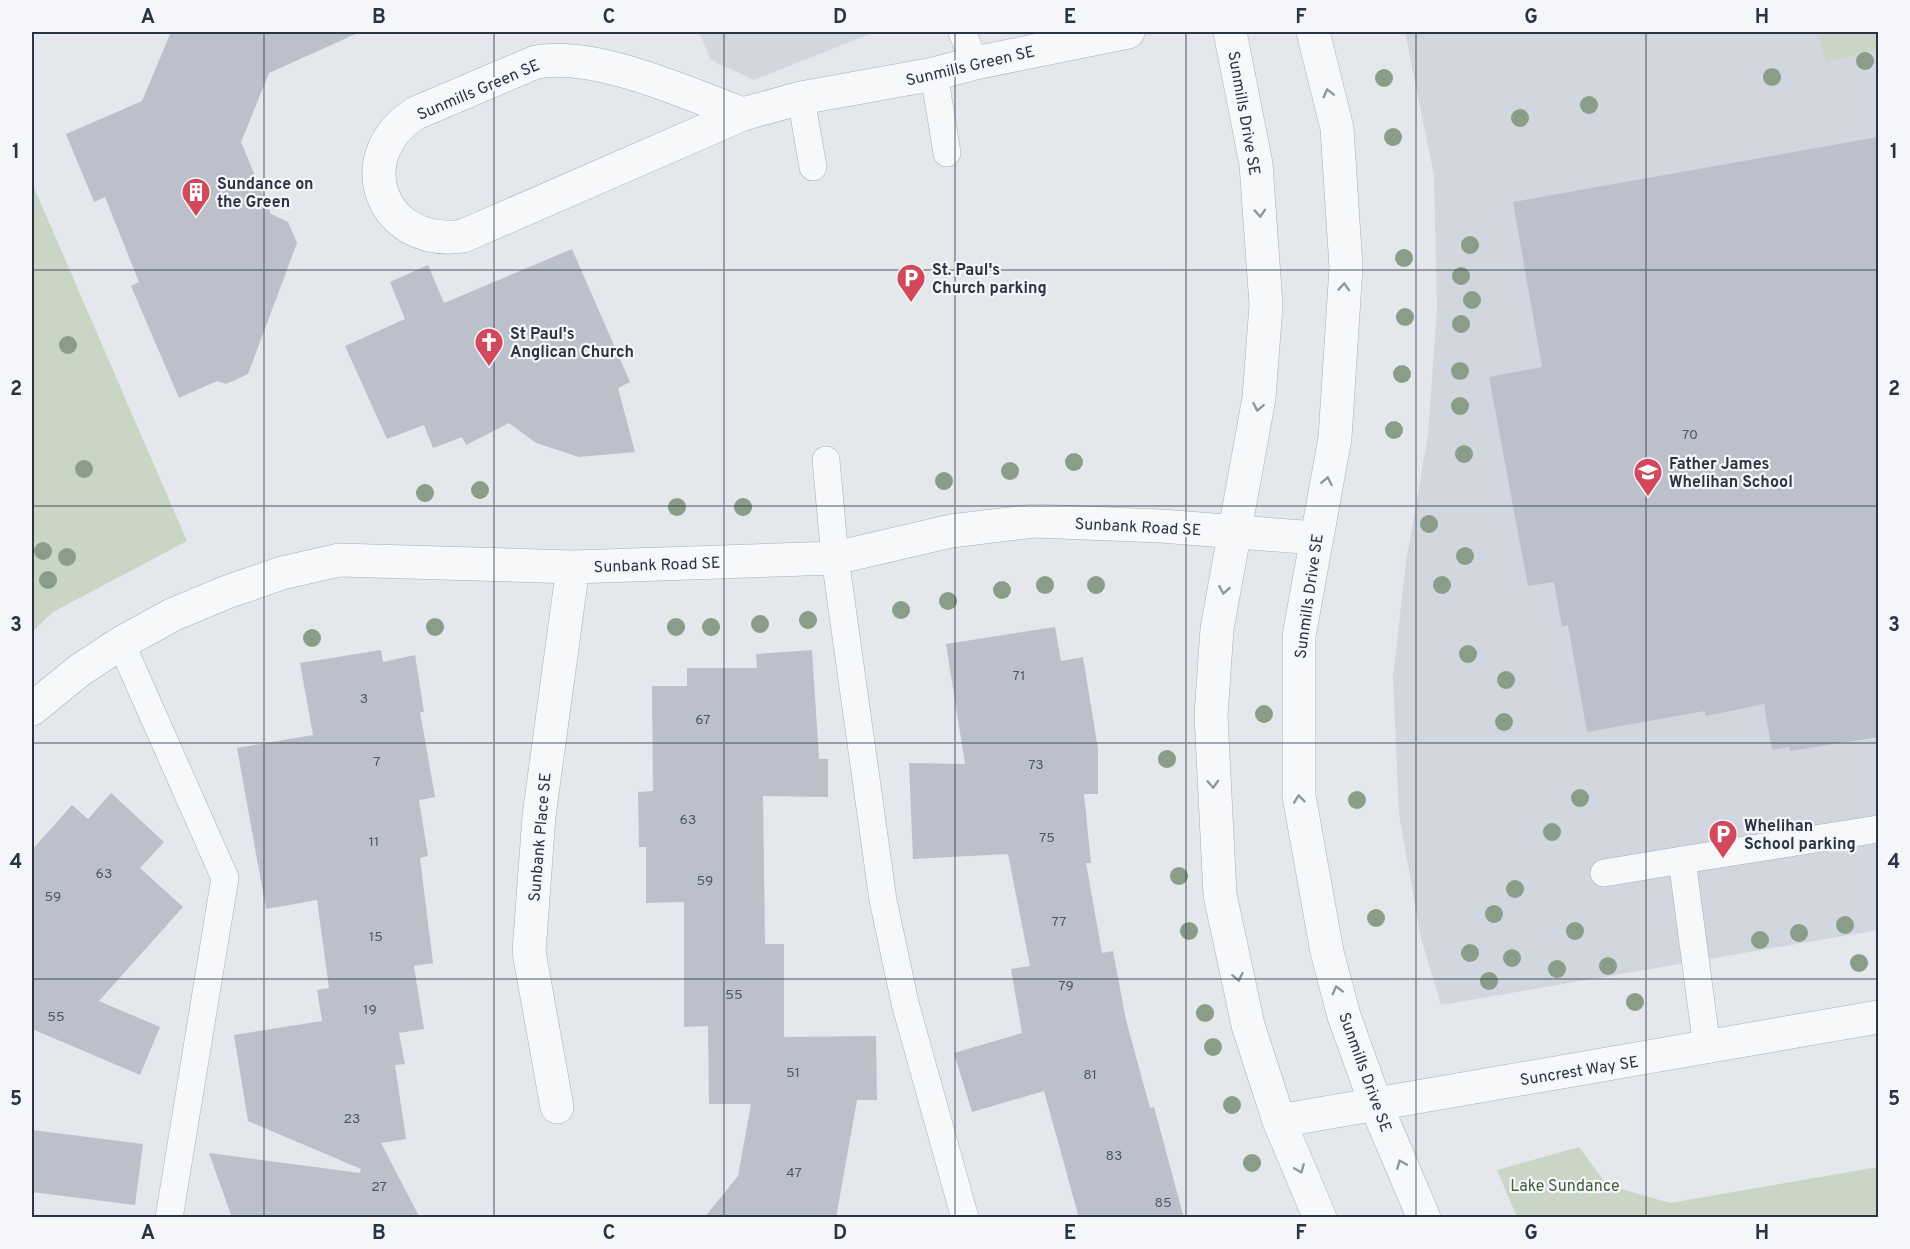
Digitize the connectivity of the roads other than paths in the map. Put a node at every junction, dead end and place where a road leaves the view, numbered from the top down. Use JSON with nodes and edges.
{"nodes":[{"id":1,"x":962,"y":32,"type":"edge"},
{"id":2,"x":1128,"y":32,"type":"edge"},
{"id":3,"x":1230,"y":32,"type":"edge"},
{"id":4,"x":1313,"y":32,"type":"edge"},
{"id":5,"x":975,"y":63,"type":"junction"},
{"id":6,"x":934,"y":74,"type":"junction"},
{"id":7,"x":801,"y":98,"type":"junction"},
{"id":8,"x":743,"y":114,"type":"junction"},
{"id":9,"x":947,"y":153,"type":"dead end"},
{"id":10,"x":813,"y":167,"type":"dead end"},
{"id":11,"x":826,"y":460,"type":"dead end"},
{"id":12,"x":1234,"y":532,"type":"junction"},
{"id":13,"x":1316,"y":538,"type":"junction"},
{"id":14,"x":834,"y":558,"type":"junction"},
{"id":15,"x":573,"y":567,"type":"junction"},
{"id":16,"x":121,"y":643,"type":"junction"},
{"id":17,"x":32,"y":709,"type":"edge"},
{"id":18,"x":1878,"y":829,"type":"edge"},
{"id":19,"x":1682,"y":860,"type":"junction"},
{"id":20,"x":1604,"y":873,"type":"dead end"},
{"id":21,"x":1878,"y":1017,"type":"edge"},
{"id":22,"x":1707,"y":1048,"type":"junction"},
{"id":23,"x":1376,"y":1105,"type":"junction"},
{"id":24,"x":556,"y":1107,"type":"dead end"},
{"id":25,"x":1279,"y":1120,"type":"junction"},
{"id":26,"x":169,"y":1218,"type":"edge"},
{"id":27,"x":965,"y":1218,"type":"edge"},
{"id":28,"x":1320,"y":1218,"type":"edge"},
{"id":29,"x":1424,"y":1218,"type":"edge"}],
"edges":[{"from":1,"to":5,"type":"lane"},
{"from":2,"to":5,"type":"street","name":"Sunmills Green SE"},
{"from":3,"to":12,"type":"street","name":"Sunmills Drive SE","one_way":true},
{"from":13,"to":4,"type":"street","name":"Sunmills Drive SE","one_way":true},
{"from":5,"to":6,"type":"street","name":"Sunmills Green SE"},
{"from":6,"to":7,"type":"street","name":"Sunmills Green SE"},
{"from":6,"to":9,"type":"lane"},
{"from":7,"to":8,"type":"street","name":"Sunmills Green SE"},
{"from":7,"to":10,"type":"lane"},
{"from":8,"to":8,"type":"street","name":"Sunmills Green SE"},
{"from":11,"to":14,"type":"lane"},
{"from":12,"to":13,"type":"street","name":"Sunbank Road SE"},
{"from":12,"to":14,"type":"street","name":"Sunbank Road SE"},
{"from":12,"to":25,"type":"street","name":"Sunmills Drive SE","one_way":true},
{"from":23,"to":13,"type":"street","name":"Sunmills Drive SE","one_way":true},
{"from":14,"to":15,"type":"street","name":"Sunbank Road SE"},
{"from":14,"to":27,"type":"lane"},
{"from":15,"to":16,"type":"street","name":"Sunbank Road SE"},
{"from":15,"to":24,"type":"street","name":"Sunbank Place SE"},
{"from":16,"to":17,"type":"street","name":"Sunbank Road SE"},
{"from":16,"to":26,"type":"lane"},
{"from":18,"to":19,"type":"lane"},
{"from":19,"to":20,"type":"lane"},
{"from":19,"to":22,"type":"lane"},
{"from":21,"to":22,"type":"street","name":"Suncrest Way SE"},
{"from":22,"to":23,"type":"street","name":"Suncrest Way SE"},
{"from":23,"to":25,"type":"street","name":"Suncrest Way SE"},
{"from":29,"to":23,"type":"street","name":"Sunmills Drive SE","one_way":true},
{"from":25,"to":28,"type":"street","name":"Sunmills Drive SE","one_way":true}]}
